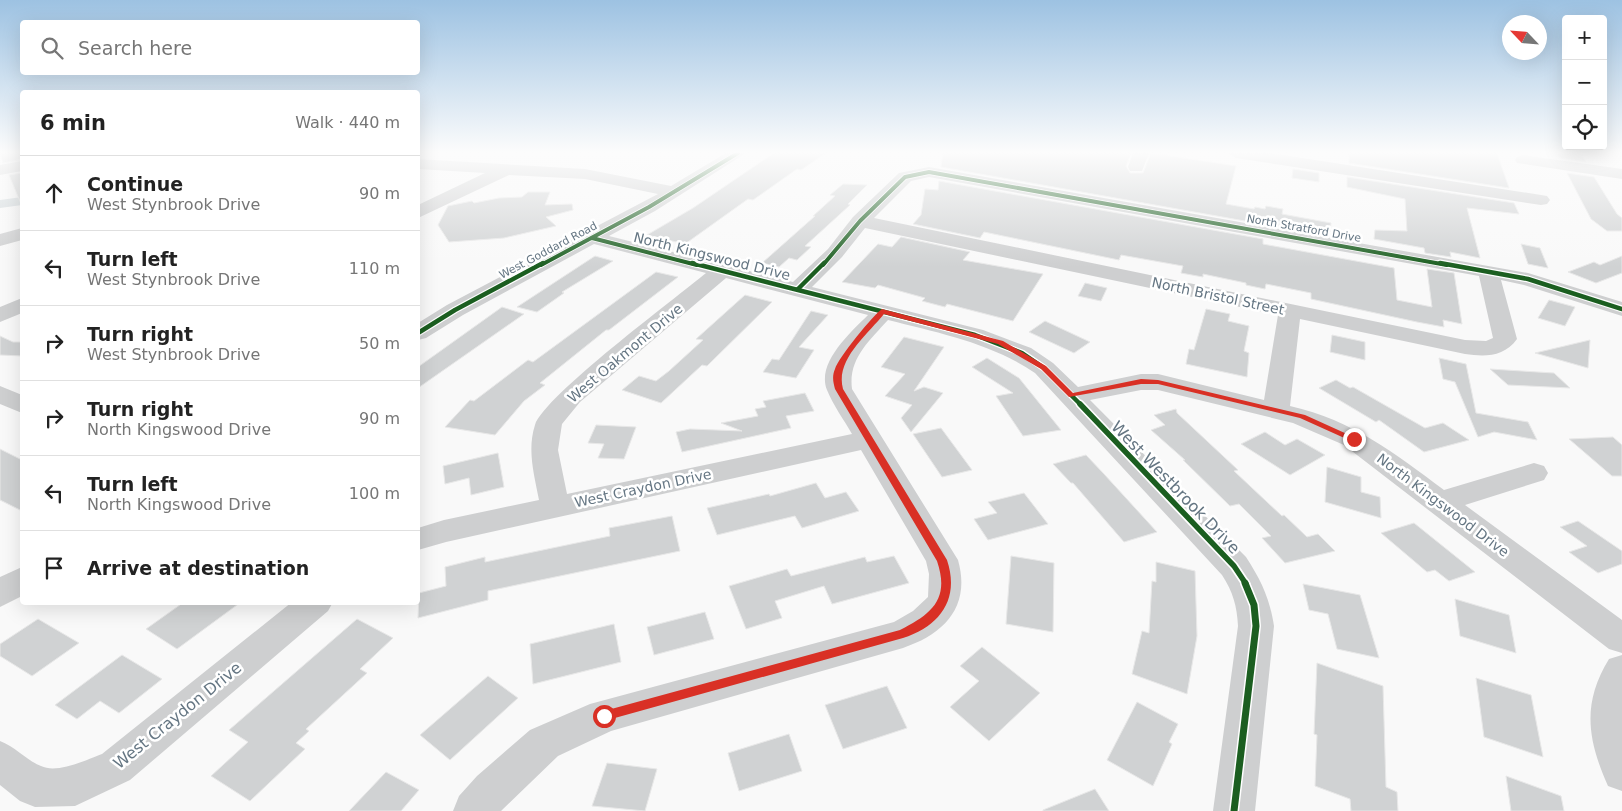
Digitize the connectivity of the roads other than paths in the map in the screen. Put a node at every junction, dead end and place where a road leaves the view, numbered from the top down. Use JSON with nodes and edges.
{"nodes":[{"id":1,"x":461,"y":191,"type":"edge"},
{"id":2,"x":669,"y":191,"type":"edge"},
{"id":3,"x":891,"y":191,"type":"edge"},
{"id":4,"x":1036,"y":191,"type":"edge"},
{"id":5,"x":1482,"y":191,"type":"edge"},
{"id":6,"x":1537,"y":191,"type":"edge"},
{"id":7,"x":674,"y":192,"type":"joint"},
{"id":8,"x":420,"y":211,"type":"edge"},
{"id":9,"x":860,"y":221,"type":"junction"},
{"id":10,"x":592,"y":238,"type":"junction"},
{"id":11,"x":723,"y":270,"type":"junction"},
{"id":12,"x":1488,"y":272,"type":"junction"},
{"id":13,"x":798,"y":289,"type":"junction"},
{"id":14,"x":20,"y":306,"type":"edge"},
{"id":15,"x":1622,"y":309,"type":"edge"},
{"id":16,"x":882,"y":312,"type":"junction"},
{"id":17,"x":1290,"y":312,"type":"junction"},
{"id":18,"x":0,"y":315,"type":"edge"},
{"id":19,"x":420,"y":332,"type":"edge"},
{"id":20,"x":0,"y":394,"type":"edge"},
{"id":21,"x":1072,"y":396,"type":"junction"},
{"id":22,"x":20,"y":404,"type":"edge"},
{"id":23,"x":1276,"y":410,"type":"junction"},
{"id":24,"x":870,"y":439,"type":"junction"},
{"id":25,"x":1534,"y":474,"type":"dead end"},
{"id":26,"x":1439,"y":502,"type":"junction"},
{"id":27,"x":555,"y":507,"type":"junction"},
{"id":28,"x":420,"y":539,"type":"edge"},
{"id":29,"x":20,"y":581,"type":"edge"},
{"id":30,"x":0,"y":594,"type":"edge"},
{"id":31,"x":312,"y":605,"type":"edge"},
{"id":32,"x":1622,"y":639,"type":"edge"},
{"id":33,"x":1622,"y":670,"type":"edge"},
{"id":34,"x":0,"y":760,"type":"edge"},
{"id":35,"x":1622,"y":772,"type":"edge"},
{"id":36,"x":474,"y":811,"type":"edge"},
{"id":37,"x":1234,"y":811,"type":"edge"}],
"edges":[{"from":1,"to":8,"type":"street"},
{"from":2,"to":7,"type":"street"},
{"from":3,"to":9,"type":"street","name":"North Stratford Drive"},
{"from":4,"to":12,"type":"street","name":"North Stratford Drive"},
{"from":5,"to":6,"type":"street"},
{"from":7,"to":10,"type":"street","name":"West Goddard Road"},
{"from":9,"to":13,"type":"street"},
{"from":9,"to":17,"type":"street","name":"North Bristol Street"},
{"from":10,"to":11,"type":"street","name":"North Kingswood Drive"},
{"from":10,"to":19,"type":"street","name":"West Goddard Road"},
{"from":11,"to":13,"type":"street","name":"North Kingswood Drive"},
{"from":11,"to":27,"type":"street","name":"West Oakmont Drive"},
{"from":12,"to":15,"type":"street","name":"North Stratford Drive"},
{"from":12,"to":17,"type":"street","name":"North Bristol Street"},
{"from":13,"to":16,"type":"street","name":"North Kingswood Drive"},
{"from":14,"to":18,"type":"street"},
{"from":16,"to":21,"type":"street","name":"North Kingswood Drive"},
{"from":16,"to":24,"type":"street"},
{"from":17,"to":23,"type":"street"},
{"from":20,"to":22,"type":"street"},
{"from":21,"to":23,"type":"street","name":"North Kingswood Drive"},
{"from":21,"to":37,"type":"street","name":"West Westbrook Drive"},
{"from":23,"to":26,"type":"street","name":"North Kingswood Drive"},
{"from":24,"to":27,"type":"street","name":"West Craydon Drive"},
{"from":24,"to":36,"type":"street"},
{"from":25,"to":26,"type":"street"},
{"from":26,"to":32,"type":"street","name":"North Kingswood Drive"},
{"from":27,"to":28,"type":"street","name":"West Craydon Drive"},
{"from":29,"to":30,"type":"street"},
{"from":31,"to":34,"type":"street","name":"West Craydon Drive"},
{"from":33,"to":35,"type":"street"}]}
